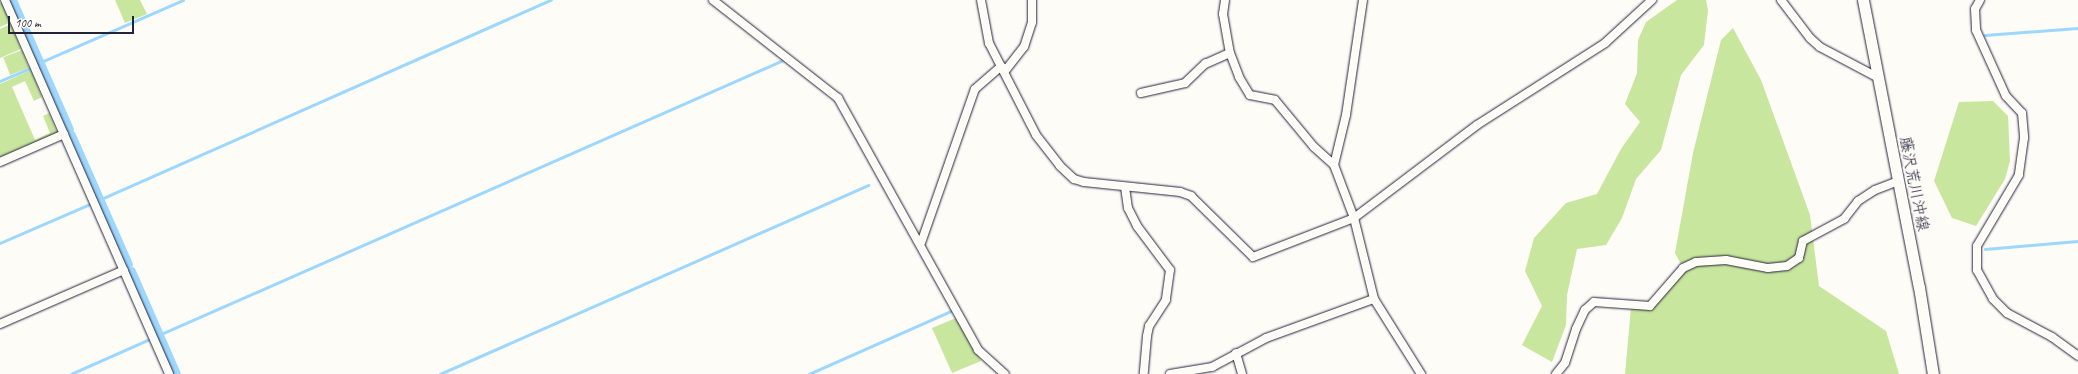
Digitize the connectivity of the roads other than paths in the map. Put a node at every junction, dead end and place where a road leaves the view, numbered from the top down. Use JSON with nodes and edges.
{"nodes":[{"id":1,"x":5,"y":0,"type":"edge"},
{"id":2,"x":713,"y":0,"type":"edge"},
{"id":3,"x":981,"y":0,"type":"edge"},
{"id":4,"x":1032,"y":0,"type":"edge"},
{"id":5,"x":1225,"y":0,"type":"edge"},
{"id":6,"x":1363,"y":0,"type":"edge"},
{"id":7,"x":1652,"y":0,"type":"edge"},
{"id":8,"x":1781,"y":0,"type":"edge"},
{"id":9,"x":1863,"y":0,"type":"edge"},
{"id":10,"x":1980,"y":0,"type":"edge"},
{"id":11,"x":1230,"y":53,"type":"junction"},
{"id":12,"x":1003,"y":69,"type":"junction"},
{"id":13,"x":1877,"y":77,"type":"junction"},
{"id":14,"x":1141,"y":93,"type":"dead end"},
{"id":15,"x":64,"y":134,"type":"junction"},
{"id":16,"x":0,"y":162,"type":"edge"},
{"id":17,"x":1334,"y":165,"type":"junction"},
{"id":18,"x":1898,"y":181,"type":"junction"},
{"id":19,"x":1125,"y":187,"type":"junction"},
{"id":20,"x":1354,"y":218,"type":"junction"},
{"id":21,"x":921,"y":243,"type":"junction"},
{"id":22,"x":124,"y":270,"type":"junction"},
{"id":23,"x":1374,"y":299,"type":"junction"},
{"id":24,"x":0,"y":324,"type":"edge"},
{"id":25,"x":1236,"y":353,"type":"junction"},
{"id":26,"x":2078,"y":356,"type":"edge"},
{"id":27,"x":169,"y":374,"type":"edge"},
{"id":28,"x":1005,"y":374,"type":"edge"},
{"id":29,"x":1144,"y":374,"type":"edge"},
{"id":30,"x":1170,"y":374,"type":"edge"},
{"id":31,"x":1242,"y":374,"type":"edge"},
{"id":32,"x":1421,"y":374,"type":"edge"},
{"id":33,"x":1556,"y":374,"type":"edge"},
{"id":34,"x":1933,"y":374,"type":"edge"}],
"edges":[{"from":1,"to":15,"type":"street"},
{"from":2,"to":21,"type":"street"},
{"from":3,"to":12,"type":"street"},
{"from":4,"to":12,"type":"street"},
{"from":5,"to":11,"type":"street"},
{"from":6,"to":17,"type":"street"},
{"from":7,"to":20,"type":"street"},
{"from":8,"to":13,"type":"street"},
{"from":9,"to":13,"type":"main road","name":"藤沢荒川沖線"},
{"from":10,"to":26,"type":"street"},
{"from":11,"to":14,"type":"street"},
{"from":11,"to":17,"type":"street"},
{"from":12,"to":19,"type":"street"},
{"from":12,"to":21,"type":"street"},
{"from":13,"to":18,"type":"main road","name":"藤沢荒川沖線"},
{"from":15,"to":16,"type":"street"},
{"from":15,"to":22,"type":"street"},
{"from":17,"to":20,"type":"street"},
{"from":18,"to":33,"type":"street"},
{"from":18,"to":34,"type":"main road","name":"藤沢荒川沖線"},
{"from":19,"to":20,"type":"street"},
{"from":19,"to":29,"type":"street"},
{"from":20,"to":23,"type":"street"},
{"from":21,"to":28,"type":"street"},
{"from":22,"to":24,"type":"street"},
{"from":22,"to":27,"type":"street"},
{"from":23,"to":25,"type":"street"},
{"from":23,"to":32,"type":"street"},
{"from":25,"to":30,"type":"street"},
{"from":25,"to":31,"type":"street"}]}
